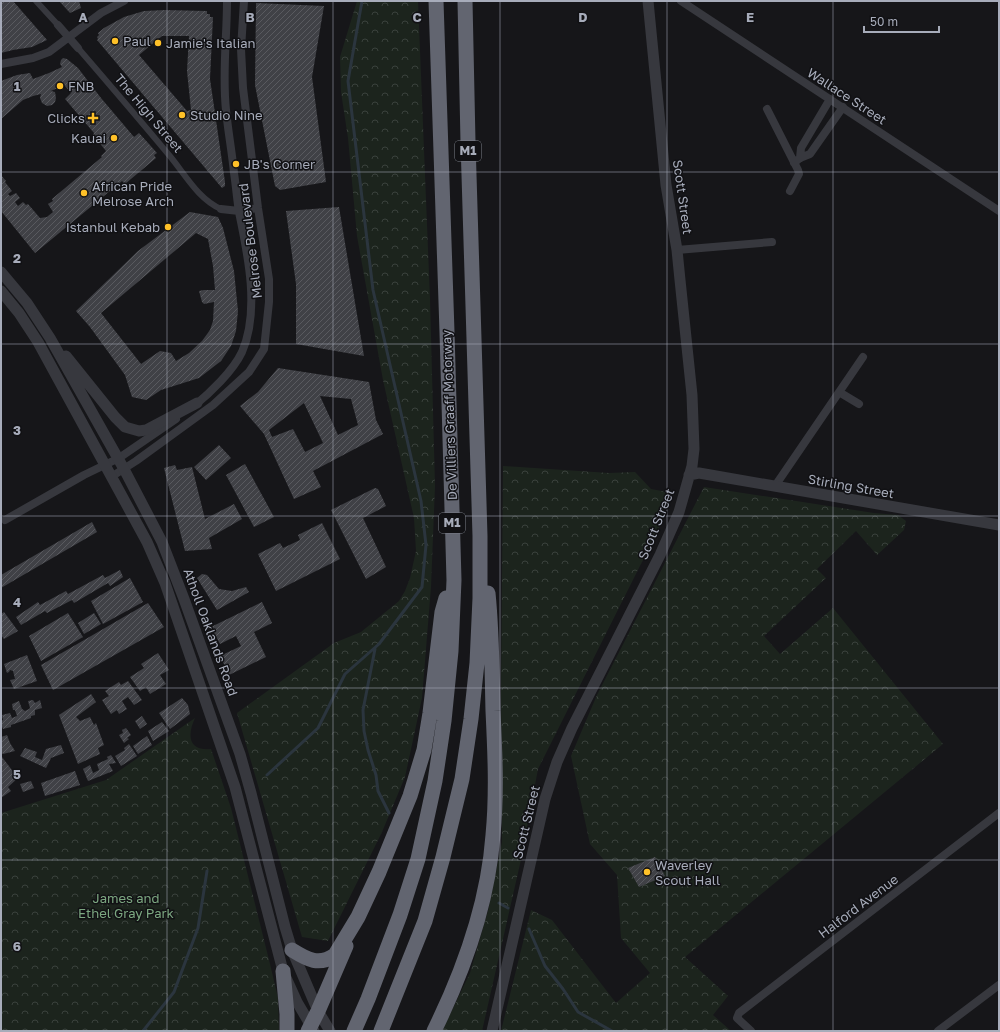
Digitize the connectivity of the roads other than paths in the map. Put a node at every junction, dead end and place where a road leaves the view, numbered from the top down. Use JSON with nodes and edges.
{"nodes":[{"id":1,"x":36,"y":1,"type":"edge"},
{"id":2,"x":124,"y":1,"type":"edge"},
{"id":3,"x":227,"y":1,"type":"edge"},
{"id":4,"x":244,"y":1,"type":"edge"},
{"id":5,"x":436,"y":1,"type":"edge"},
{"id":6,"x":465,"y":1,"type":"edge"},
{"id":7,"x":648,"y":1,"type":"edge"},
{"id":8,"x":682,"y":1,"type":"edge"},
{"id":9,"x":58,"y":25,"type":"joint"},
{"id":10,"x":69,"y":37,"type":"junction"},
{"id":11,"x":78,"y":48,"type":"joint"},
{"id":12,"x":1,"y":64,"type":"edge"},
{"id":13,"x":830,"y":99,"type":"junction"},
{"id":14,"x":843,"y":107,"type":"junction"},
{"id":15,"x":767,"y":109,"type":"dead end"},
{"id":16,"x":797,"y":160,"type":"junction"},
{"id":17,"x":790,"y":190,"type":"dead end"},
{"id":18,"x":258,"y":208,"type":"junction"},
{"id":19,"x":222,"y":209,"type":"joint"},
{"id":20,"x":239,"y":211,"type":"junction"},
{"id":21,"x":999,"y":211,"type":"edge"},
{"id":22,"x":772,"y":242,"type":"dead end"},
{"id":23,"x":676,"y":250,"type":"junction"},
{"id":24,"x":1,"y":272,"type":"edge"},
{"id":25,"x":1,"y":291,"type":"edge"},
{"id":26,"x":50,"y":338,"type":"junction"},
{"id":27,"x":863,"y":357,"type":"dead end"},
{"id":28,"x":839,"y":392,"type":"junction"},
{"id":29,"x":197,"y":403,"type":"junction"},
{"id":30,"x":859,"y":404,"type":"dead end"},
{"id":31,"x":119,"y":458,"type":"junction"},
{"id":32,"x":105,"y":466,"type":"junction"},
{"id":33,"x":124,"y":469,"type":"junction"},
{"id":34,"x":693,"y":472,"type":"junction"},
{"id":35,"x":111,"y":477,"type":"junction"},
{"id":36,"x":775,"y":486,"type":"junction"},
{"id":37,"x":5,"y":520,"type":"dead end"},
{"id":38,"x":999,"y":525,"type":"edge"},
{"id":39,"x":480,"y":536,"type":"junction"},
{"id":40,"x":454,"y":580,"type":"junction"},
{"id":41,"x":999,"y":813,"type":"edge"},
{"id":42,"x":358,"y":917,"type":"junction"},
{"id":43,"x":292,"y":950,"type":"junction"},
{"id":44,"x":283,"y":971,"type":"junction"},
{"id":45,"x":999,"y":985,"type":"edge"},
{"id":46,"x":318,"y":1012,"type":"junction"},
{"id":47,"x":311,"y":1029,"type":"edge"},
{"id":48,"x":329,"y":1030,"type":"edge"},
{"id":49,"x":287,"y":1031,"type":"edge"},
{"id":50,"x":354,"y":1031,"type":"edge"},
{"id":51,"x":381,"y":1031,"type":"edge"},
{"id":52,"x":434,"y":1031,"type":"edge"},
{"id":53,"x":492,"y":1031,"type":"edge"},
{"id":54,"x":751,"y":1031,"type":"edge"},
{"id":55,"x":938,"y":1031,"type":"edge"}],
"edges":[{"from":1,"to":9,"type":"street","name":"The High Street"},
{"from":2,"to":10,"type":"street"},
{"from":3,"to":20,"type":"street","name":"Melrose Boulevard"},
{"from":4,"to":18,"type":"street","name":"Melrose Boulevard"},
{"from":5,"to":40,"type":"highway","name":"De Villiers Graaff Motorway","number":"M1"},
{"from":6,"to":39,"type":"highway","number":"M1"},
{"from":7,"to":23,"type":"street","name":"Scott Street"},
{"from":8,"to":13,"type":"street","name":"Wallace Street"},
{"from":9,"to":10,"type":"street","name":"The High Street"},
{"from":10,"to":11,"type":"street","name":"The High Street"},
{"from":10,"to":12,"type":"street"},
{"from":11,"to":19,"type":"street","name":"The High Street"},
{"from":13,"to":14,"type":"street","name":"Wallace Street"},
{"from":13,"to":16,"type":"street"},
{"from":14,"to":16,"type":"street"},
{"from":14,"to":21,"type":"street","name":"Wallace Street"},
{"from":15,"to":16,"type":"street"},
{"from":16,"to":17,"type":"street"},
{"from":18,"to":20,"type":"street","name":"The High Street"},
{"from":18,"to":33,"type":"street","name":"Melrose Boulevard"},
{"from":19,"to":20,"type":"street","name":"The High Street"},
{"from":20,"to":29,"type":"street","name":"Melrose Boulevard"},
{"from":22,"to":23,"type":"street"},
{"from":23,"to":34,"type":"street","name":"Scott Street"},
{"from":24,"to":26,"type":"street","name":"Atholl Oaklands Road"},
{"from":25,"to":32,"type":"street","name":"Atholl Oaklands Road"},
{"from":26,"to":29,"type":"street"},
{"from":26,"to":31,"type":"street","name":"Atholl Oaklands Road"},
{"from":27,"to":28,"type":"street"},
{"from":28,"to":30,"type":"street"},
{"from":28,"to":36,"type":"street"},
{"from":29,"to":31,"type":"street","name":"Melrose Boulevard"},
{"from":31,"to":32,"type":"street","name":"Melrose Boulevard"},
{"from":31,"to":33,"type":"street","name":"Atholl Oaklands Road"},
{"from":32,"to":35,"type":"street","name":"Atholl Oaklands Road"},
{"from":32,"to":37,"type":"street","name":"Melrose Boulevard"},
{"from":33,"to":35,"type":"street","name":"Melrose Boulevard"},
{"from":33,"to":43,"type":"street","name":"Atholl Oaklands Road"},
{"from":34,"to":36,"type":"street","name":"Stirling Street"},
{"from":34,"to":53,"type":"street","name":"Scott Street"},
{"from":35,"to":44,"type":"street","name":"Atholl Oaklands Road"},
{"from":36,"to":38,"type":"street","name":"Stirling Street"},
{"from":39,"to":51,"type":"highway","number":"M1"},
{"from":39,"to":52,"type":"highway"},
{"from":40,"to":42,"type":"highway"},
{"from":40,"to":50,"type":"highway","name":"De Villiers Graaff Motorway","number":"M1"},
{"from":41,"to":54,"type":"street","name":"Halford Avenue"},
{"from":42,"to":43,"type":"highway"},
{"from":42,"to":46,"type":"highway"},
{"from":43,"to":46,"type":"street","name":"Atholl Oaklands Road"},
{"from":44,"to":47,"type":"street","name":"Atholl Oaklands Road"},
{"from":44,"to":49,"type":"highway"},
{"from":45,"to":55,"type":"street"},
{"from":46,"to":47,"type":"highway"},
{"from":46,"to":48,"type":"street","name":"Atholl Oaklands Road"}]}
